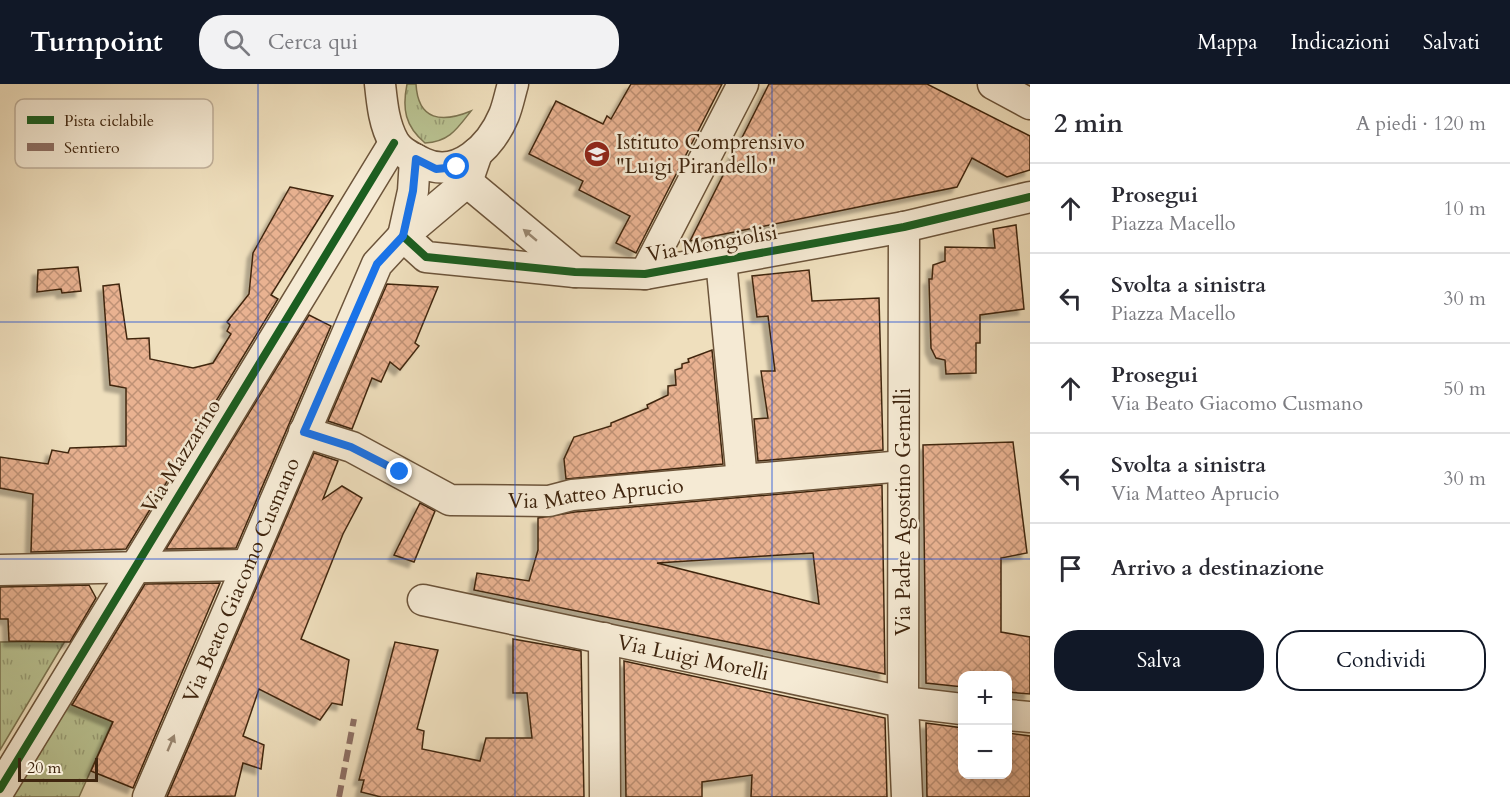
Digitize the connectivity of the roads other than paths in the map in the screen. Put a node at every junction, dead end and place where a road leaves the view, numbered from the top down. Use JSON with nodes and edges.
{"nodes":[{"id":1,"x":380,"y":84,"type":"edge"},
{"id":2,"x":513,"y":84,"type":"edge"},
{"id":3,"x":742,"y":84,"type":"edge"},
{"id":4,"x":993,"y":84,"type":"edge"},
{"id":5,"x":1027,"y":97,"type":"edge"},
{"id":6,"x":405,"y":151,"type":"junction"},
{"id":7,"x":477,"y":153,"type":"junction"},
{"id":8,"x":467,"y":182,"type":"junction"},
{"id":9,"x":1030,"y":197,"type":"edge"},
{"id":10,"x":904,"y":227,"type":"junction"},
{"id":11,"x":403,"y":236,"type":"junction"},
{"id":12,"x":722,"y":260,"type":"junction"},
{"id":13,"x":575,"y":272,"type":"junction"},
{"id":14,"x":645,"y":274,"type":"junction"},
{"id":15,"x":304,"y":432,"type":"junction"},
{"id":16,"x":903,"y":466,"type":"junction"},
{"id":17,"x":742,"y":480,"type":"junction"},
{"id":18,"x":246,"y":565,"type":"junction"},
{"id":19,"x":134,"y":567,"type":"junction"},
{"id":20,"x":0,"y":570,"type":"edge"},
{"id":21,"x":423,"y":600,"type":"dead end"},
{"id":22,"x":604,"y":638,"type":"junction"},
{"id":23,"x":903,"y":702,"type":"junction"},
{"id":24,"x":958,"y":708,"type":"edge"},
{"id":25,"x":1012,"y":715,"type":"edge"},
{"id":26,"x":1030,"y":717,"type":"edge"},
{"id":27,"x":0,"y":789,"type":"edge"},
{"id":28,"x":148,"y":797,"type":"edge"},
{"id":29,"x":605,"y":797,"type":"edge"},
{"id":30,"x":907,"y":797,"type":"edge"}],
"edges":[{"from":1,"to":6,"type":"street"},
{"from":2,"to":7,"type":"street"},
{"from":3,"to":14,"type":"street"},
{"from":4,"to":5,"type":"street"},
{"from":6,"to":7,"type":"street"},
{"from":6,"to":11,"type":"street"},
{"from":6,"to":19,"type":"street","name":"Via Mazzarino"},
{"from":7,"to":8,"type":"street"},
{"from":8,"to":11,"type":"street","name":"Via Beato Giacomo Cusmano"},
{"from":13,"to":8,"type":"street","one_way":true},
{"from":9,"to":10,"type":"street","name":"Via Mongiolisi"},
{"from":10,"to":12,"type":"street","name":"Via Mongiolisi"},
{"from":10,"to":16,"type":"street","name":"Via Padre Agostino Gemelli"},
{"from":11,"to":13,"type":"street","name":"Via Mongiolisi"},
{"from":11,"to":15,"type":"street","name":"Via Beato Giacomo Cusmano"},
{"from":12,"to":14,"type":"street","name":"Via Mongiolisi"},
{"from":12,"to":17,"type":"street"},
{"from":13,"to":14,"type":"street","name":"Via Mongiolisi"},
{"from":15,"to":17,"type":"street","name":"Via Matteo Aprucio"},
{"from":15,"to":18,"type":"street","name":"Via Beato Giacomo Cusmano"},
{"from":16,"to":17,"type":"street","name":"Via Matteo Aprucio"},
{"from":16,"to":23,"type":"street","name":"Via Padre Agostino Gemelli"},
{"from":18,"to":19,"type":"street"},
{"from":28,"to":18,"type":"street","name":"Via Beato Giacomo Cusmano","one_way":true},
{"from":19,"to":20,"type":"street"},
{"from":19,"to":27,"type":"street","name":"Via Mazzarino"},
{"from":21,"to":22,"type":"street","name":"Via Luigi Morelli"},
{"from":22,"to":23,"type":"street","name":"Via Luigi Morelli"},
{"from":22,"to":29,"type":"street"},
{"from":23,"to":24,"type":"street","name":"Via Luigi Morelli"},
{"from":23,"to":30,"type":"street","name":"Via Padre Agostino Gemelli"},
{"from":25,"to":26,"type":"street"}]}
